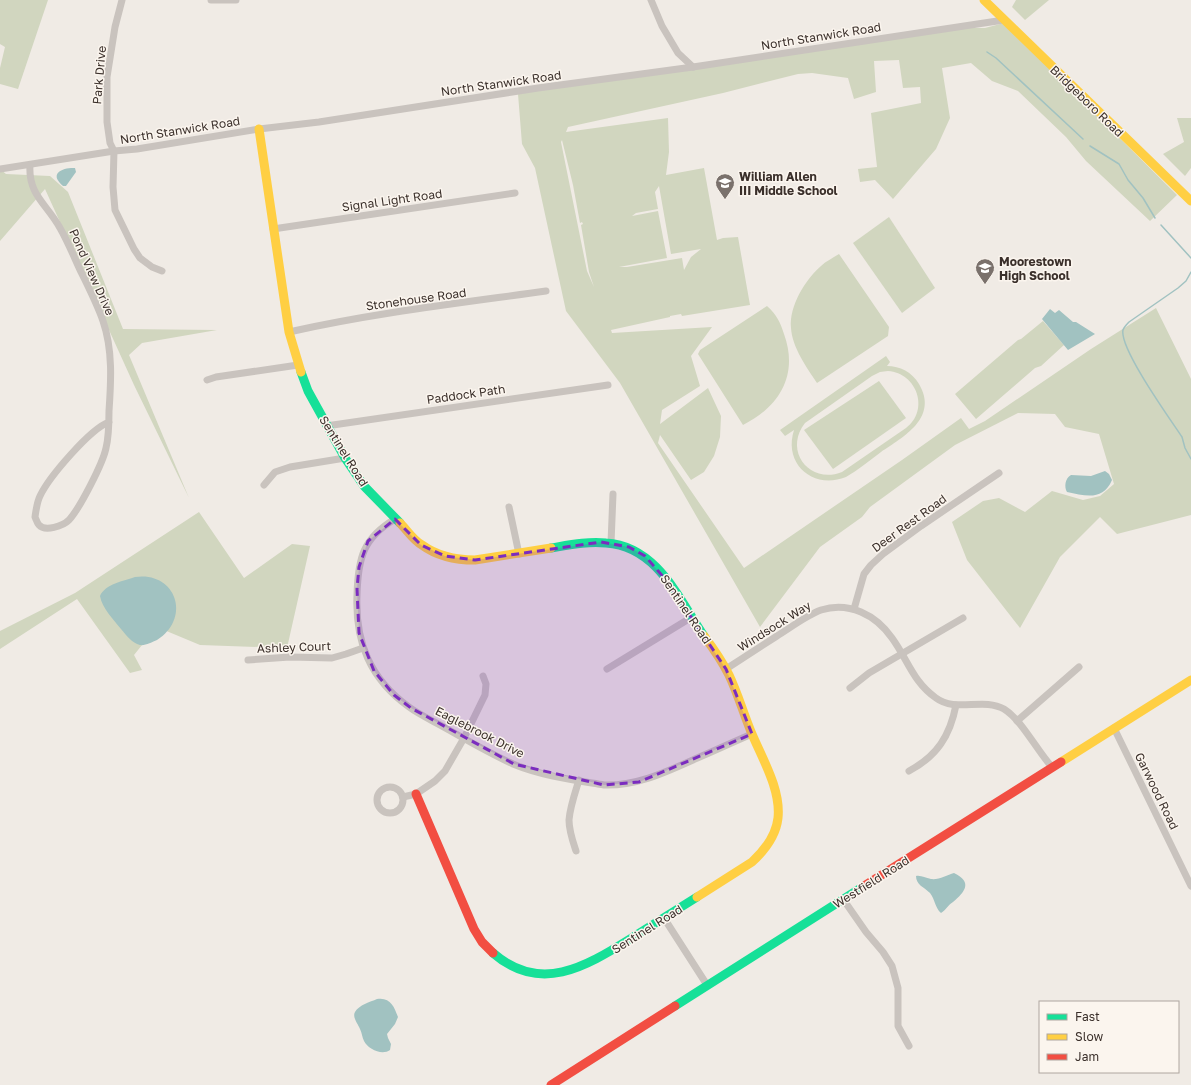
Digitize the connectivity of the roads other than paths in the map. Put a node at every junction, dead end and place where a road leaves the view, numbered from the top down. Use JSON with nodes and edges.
{"nodes":[{"id":1,"x":122,"y":0,"type":"edge"},
{"id":2,"x":211,"y":0,"type":"edge"},
{"id":3,"x":236,"y":0,"type":"edge"},
{"id":4,"x":651,"y":0,"type":"edge"},
{"id":5,"x":984,"y":0,"type":"edge"},
{"id":6,"x":1004,"y":20,"type":"junction"},
{"id":7,"x":693,"y":67,"type":"junction"},
{"id":8,"x":259,"y":129,"type":"junction"},
{"id":9,"x":114,"y":151,"type":"junction"},
{"id":10,"x":30,"y":165,"type":"junction"},
{"id":11,"x":0,"y":169,"type":"edge"},
{"id":12,"x":515,"y":193,"type":"dead end"},
{"id":13,"x":1191,"y":201,"type":"edge"},
{"id":14,"x":273,"y":230,"type":"junction"},
{"id":15,"x":162,"y":271,"type":"dead end"},
{"id":16,"x":546,"y":291,"type":"dead end"},
{"id":17,"x":289,"y":332,"type":"junction"},
{"id":18,"x":298,"y":365,"type":"junction"},
{"id":19,"x":207,"y":380,"type":"dead end"},
{"id":20,"x":608,"y":385,"type":"dead end"},
{"id":21,"x":109,"y":422,"type":"junction"},
{"id":22,"x":326,"y":426,"type":"junction"},
{"id":23,"x":345,"y":458,"type":"junction"},
{"id":24,"x":999,"y":472,"type":"dead end"},
{"id":25,"x":264,"y":485,"type":"dead end"},
{"id":26,"x":613,"y":494,"type":"dead end"},
{"id":27,"x":509,"y":507,"type":"dead end"},
{"id":28,"x":395,"y":519,"type":"junction"},
{"id":29,"x":611,"y":543,"type":"junction"},
{"id":30,"x":519,"y":554,"type":"junction"},
{"id":31,"x":854,"y":609,"type":"junction"},
{"id":32,"x":692,"y":616,"type":"junction"},
{"id":33,"x":963,"y":618,"type":"dead end"},
{"id":34,"x":363,"y":648,"type":"junction"},
{"id":35,"x":902,"y":653,"type":"junction"},
{"id":36,"x":248,"y":660,"type":"dead end"},
{"id":37,"x":1079,"y":667,"type":"dead end"},
{"id":38,"x":607,"y":669,"type":"dead end"},
{"id":39,"x":726,"y":669,"type":"junction"},
{"id":40,"x":483,"y":676,"type":"dead end"},
{"id":41,"x":1191,"y":680,"type":"edge"},
{"id":42,"x":850,"y":688,"type":"dead end"},
{"id":43,"x":956,"y":705,"type":"junction"},
{"id":44,"x":1017,"y":721,"type":"junction"},
{"id":45,"x":1114,"y":728,"type":"junction"},
{"id":46,"x":752,"y":734,"type":"junction"},
{"id":47,"x":464,"y":738,"type":"junction"},
{"id":48,"x":1052,"y":767,"type":"junction"},
{"id":49,"x":909,"y":771,"type":"dead end"},
{"id":50,"x":579,"y":780,"type":"junction"},
{"id":51,"x":416,"y":794,"type":"junction"},
{"id":52,"x":403,"y":797,"type":"dead end"},
{"id":53,"x":576,"y":851,"type":"dead end"},
{"id":54,"x":1191,"y":886,"type":"edge"},
{"id":55,"x":843,"y":900,"type":"junction"},
{"id":56,"x":664,"y":918,"type":"junction"},
{"id":57,"x":707,"y":985,"type":"junction"},
{"id":58,"x":909,"y":1046,"type":"dead end"},
{"id":59,"x":551,"y":1085,"type":"edge"}],
"edges":[{"from":1,"to":9,"type":"street","name":"Park Drive"},
{"from":2,"to":3,"type":"street"},
{"from":4,"to":7,"type":"street"},
{"from":5,"to":6,"type":"street","name":"Bridgeboro Road"},
{"from":6,"to":7,"type":"street","name":"North Stanwick Road"},
{"from":6,"to":13,"type":"street","name":"Bridgeboro Road"},
{"from":7,"to":8,"type":"street","name":"North Stanwick Road"},
{"from":8,"to":9,"type":"street","name":"North Stanwick Road"},
{"from":8,"to":14,"type":"street","name":"Sentinel Road"},
{"from":9,"to":10,"type":"street","name":"North Stanwick Road"},
{"from":9,"to":15,"type":"street","name":"Park Drive"},
{"from":10,"to":11,"type":"street","name":"North Stanwick Road"},
{"from":10,"to":21,"type":"street","name":"Pond View Drive"},
{"from":12,"to":14,"type":"street","name":"Signal Light Road"},
{"from":14,"to":17,"type":"street","name":"Sentinel Road"},
{"from":16,"to":17,"type":"street","name":"Stonehouse Road"},
{"from":17,"to":18,"type":"street","name":"Sentinel Road"},
{"from":18,"to":19,"type":"street"},
{"from":18,"to":22,"type":"street","name":"Sentinel Road"},
{"from":20,"to":22,"type":"street","name":"Paddock Path"},
{"from":21,"to":21,"type":"street","name":"Pond View Drive"},
{"from":22,"to":23,"type":"street","name":"Sentinel Road"},
{"from":23,"to":25,"type":"street"},
{"from":23,"to":28,"type":"street","name":"Sentinel Road"},
{"from":24,"to":31,"type":"street","name":"Deer Rest Road"},
{"from":26,"to":29,"type":"street"},
{"from":27,"to":30,"type":"street"},
{"from":28,"to":30,"type":"street","name":"Sentinel Road"},
{"from":28,"to":34,"type":"street","name":"Eaglebrook Drive"},
{"from":29,"to":30,"type":"street","name":"Sentinel Road"},
{"from":29,"to":32,"type":"street","name":"Sentinel Road"},
{"from":31,"to":35,"type":"street","name":"Windsock Way"},
{"from":31,"to":39,"type":"street","name":"Windsock Way"},
{"from":32,"to":38,"type":"street"},
{"from":32,"to":39,"type":"street","name":"Sentinel Road"},
{"from":33,"to":35,"type":"street"},
{"from":34,"to":36,"type":"street","name":"Ashley Court"},
{"from":34,"to":47,"type":"street","name":"Eaglebrook Drive"},
{"from":35,"to":42,"type":"street"},
{"from":35,"to":43,"type":"street","name":"Windsock Way"},
{"from":37,"to":44,"type":"street"},
{"from":39,"to":46,"type":"street","name":"Sentinel Road"},
{"from":40,"to":47,"type":"street"},
{"from":41,"to":45,"type":"street","name":"Westfield Road"},
{"from":43,"to":44,"type":"street","name":"Windsock Way"},
{"from":43,"to":49,"type":"street"},
{"from":44,"to":48,"type":"street","name":"Windsock Way"},
{"from":45,"to":48,"type":"street","name":"Westfield Road"},
{"from":45,"to":54,"type":"street","name":"Garwood Road"},
{"from":46,"to":50,"type":"street","name":"Eaglebrook Drive"},
{"from":46,"to":56,"type":"street","name":"Sentinel Road"},
{"from":47,"to":50,"type":"street","name":"Eaglebrook Drive"},
{"from":47,"to":51,"type":"street"},
{"from":48,"to":55,"type":"street","name":"Westfield Road"},
{"from":50,"to":53,"type":"street"},
{"from":51,"to":52,"type":"street"},
{"from":51,"to":56,"type":"street","name":"Sentinel Road"},
{"from":55,"to":57,"type":"street","name":"Westfield Road"},
{"from":55,"to":58,"type":"street"},
{"from":56,"to":57,"type":"street"},
{"from":57,"to":59,"type":"street","name":"Westfield Road"}]}
